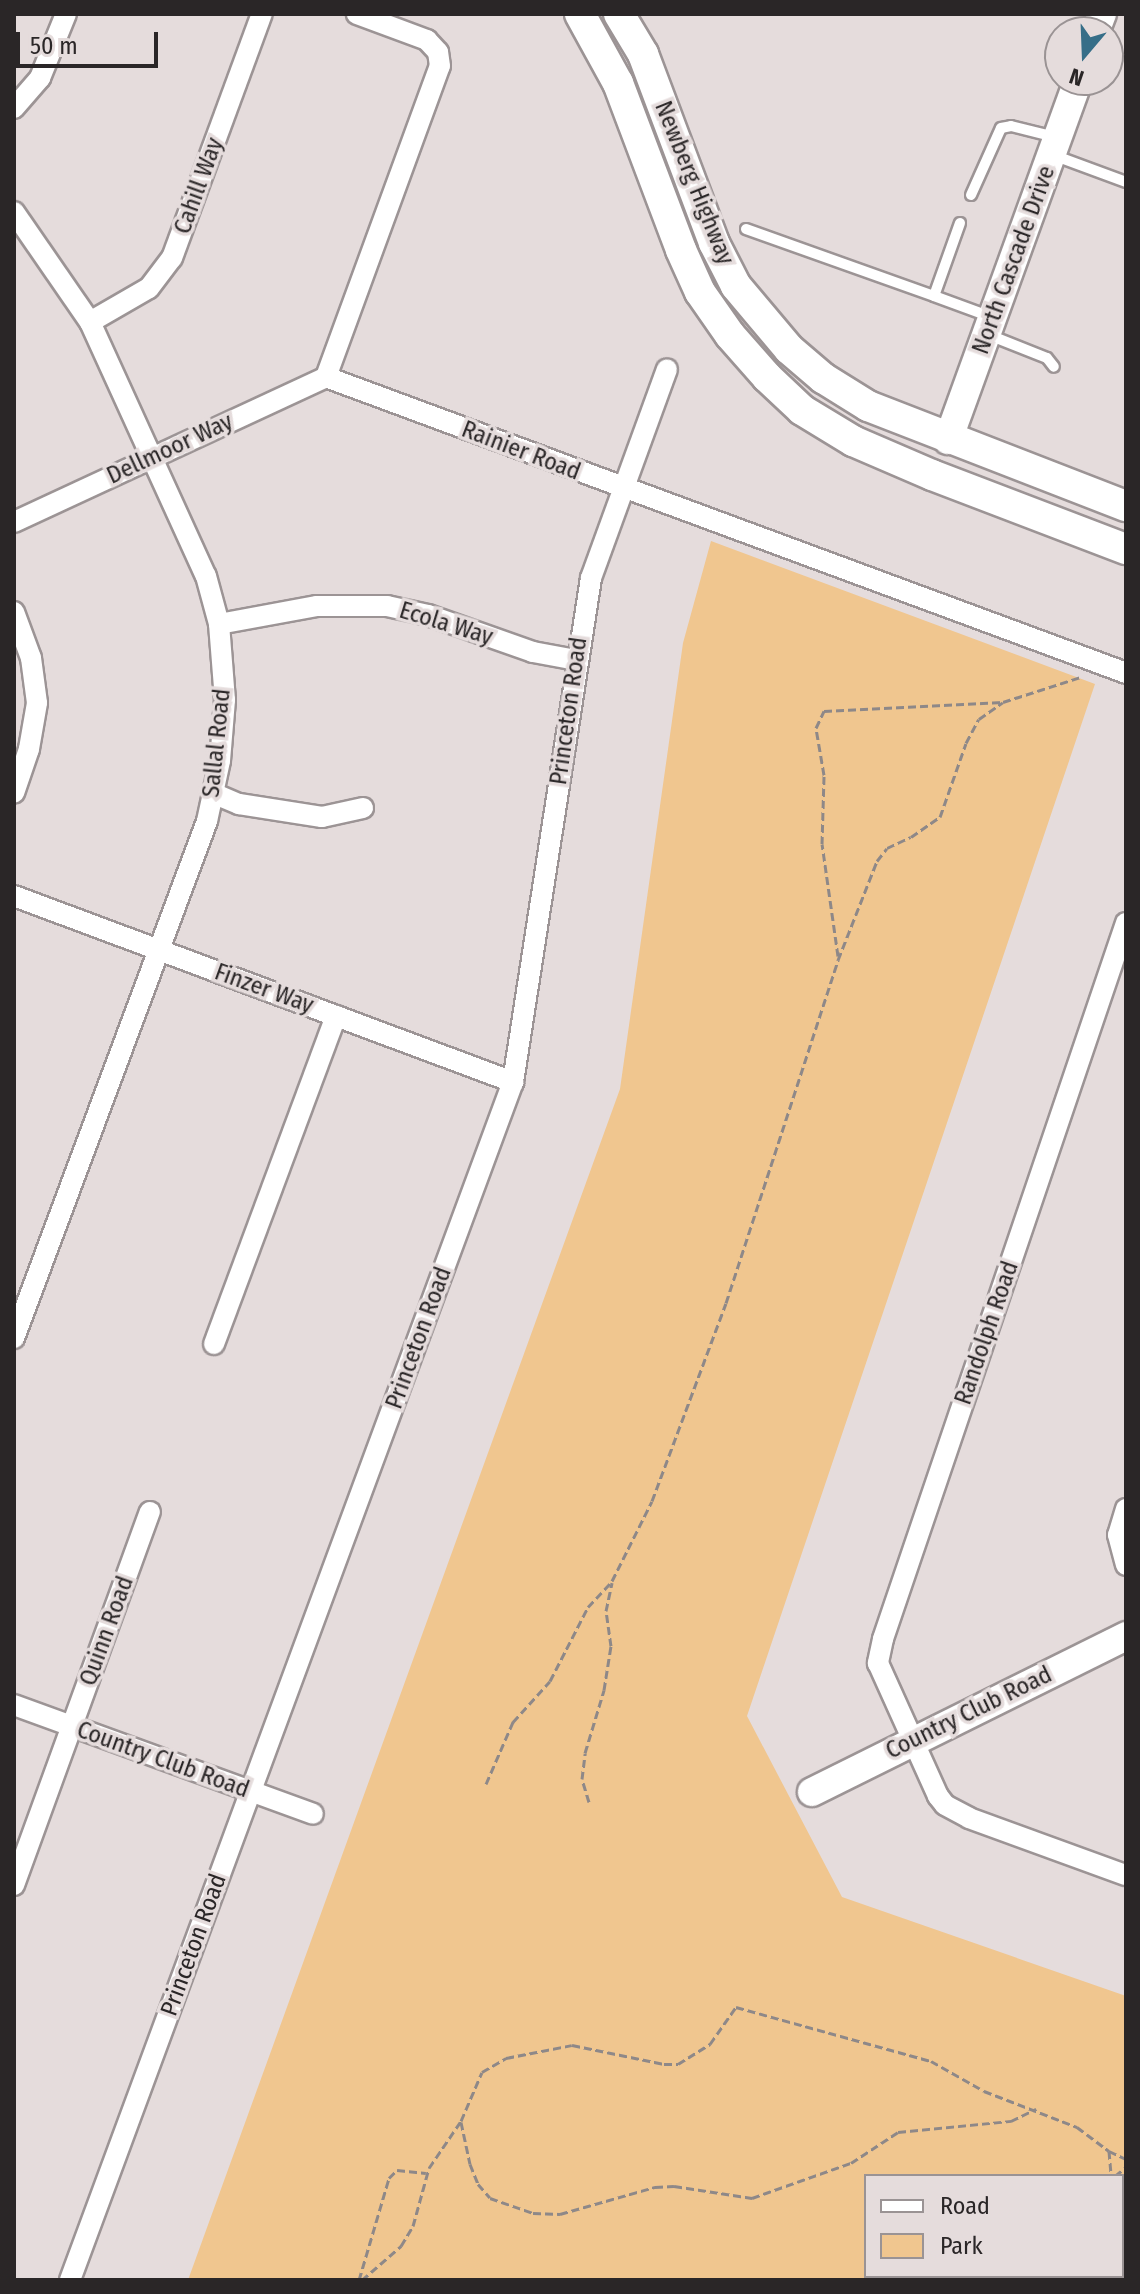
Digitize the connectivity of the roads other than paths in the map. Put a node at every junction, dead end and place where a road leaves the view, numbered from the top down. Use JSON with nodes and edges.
{"nodes":[{"id":1,"x":66,"y":14,"type":"edge"},
{"id":2,"x":262,"y":14,"type":"edge"},
{"id":3,"x":357,"y":14,"type":"edge"},
{"id":4,"x":580,"y":14,"type":"edge"},
{"id":5,"x":619,"y":14,"type":"edge"},
{"id":6,"x":1072,"y":96,"type":"edge"},
{"id":7,"x":14,"y":108,"type":"edge"},
{"id":8,"x":1054,"y":146,"type":"junction"},
{"id":9,"x":1126,"y":182,"type":"edge"},
{"id":10,"x":971,"y":195,"type":"dead end"},
{"id":11,"x":14,"y":212,"type":"edge"},
{"id":12,"x":960,"y":223,"type":"dead end"},
{"id":13,"x":746,"y":229,"type":"dead end"},
{"id":14,"x":934,"y":296,"type":"junction"},
{"id":15,"x":90,"y":322,"type":"junction"},
{"id":16,"x":990,"y":326,"type":"junction"},
{"id":17,"x":1054,"y":367,"type":"dead end"},
{"id":18,"x":667,"y":369,"type":"dead end"},
{"id":19,"x":326,"y":377,"type":"junction"},
{"id":20,"x":767,"y":377,"type":"junction"},
{"id":21,"x":948,"y":440,"type":"junction"},
{"id":22,"x":154,"y":457,"type":"junction"},
{"id":23,"x":623,"y":489,"type":"junction"},
{"id":24,"x":1126,"y":506,"type":"edge"},
{"id":25,"x":14,"y":522,"type":"edge"},
{"id":26,"x":1126,"y":549,"type":"edge"},
{"id":27,"x":14,"y":612,"type":"edge"},
{"id":28,"x":219,"y":624,"type":"junction"},
{"id":29,"x":576,"y":660,"type":"junction"},
{"id":30,"x":1117,"y":670,"type":"edge"},
{"id":31,"x":14,"y":793,"type":"edge"},
{"id":32,"x":215,"y":794,"type":"junction"},
{"id":33,"x":363,"y":808,"type":"dead end"},
{"id":34,"x":14,"y":896,"type":"edge"},
{"id":35,"x":1126,"y":923,"type":"edge"},
{"id":36,"x":158,"y":950,"type":"junction"},
{"id":37,"x":336,"y":1016,"type":"junction"},
{"id":38,"x":513,"y":1082,"type":"junction"},
{"id":39,"x":14,"y":1338,"type":"edge"},
{"id":40,"x":214,"y":1344,"type":"dead end"},
{"id":41,"x":1126,"y":1509,"type":"edge"},
{"id":42,"x":150,"y":1512,"type":"dead end"},
{"id":43,"x":1126,"y":1565,"type":"edge"},
{"id":44,"x":1126,"y":1636,"type":"edge"},
{"id":45,"x":14,"y":1705,"type":"edge"},
{"id":46,"x":73,"y":1727,"type":"junction"},
{"id":47,"x":912,"y":1741,"type":"junction"},
{"id":48,"x":252,"y":1791,"type":"junction"},
{"id":49,"x":812,"y":1792,"type":"dead end"},
{"id":50,"x":313,"y":1814,"type":"dead end"},
{"id":51,"x":1126,"y":1875,"type":"edge"},
{"id":52,"x":14,"y":1885,"type":"edge"},
{"id":53,"x":70,"y":2280,"type":"edge"}],
"edges":[{"from":1,"to":7,"type":"street"},
{"from":2,"to":15,"type":"street","name":"Cahill Way"},
{"from":3,"to":19,"type":"street"},
{"from":4,"to":20,"type":"main road","name":"Newberg Highway"},
{"from":5,"to":21,"type":"main road","name":"Newberg Highway"},
{"from":6,"to":8,"type":"street","name":"North Cascade Drive"},
{"from":8,"to":9,"type":"lane"},
{"from":8,"to":10,"type":"lane"},
{"from":8,"to":16,"type":"street","name":"North Cascade Drive"},
{"from":11,"to":15,"type":"street","name":"Sallal Road"},
{"from":12,"to":14,"type":"lane"},
{"from":13,"to":14,"type":"lane"},
{"from":14,"to":16,"type":"lane"},
{"from":15,"to":22,"type":"street","name":"Sallal Road"},
{"from":16,"to":17,"type":"lane"},
{"from":16,"to":21,"type":"street","name":"North Cascade Drive"},
{"from":18,"to":23,"type":"street","name":"Princeton Road"},
{"from":19,"to":22,"type":"street","name":"Dellmoor Way"},
{"from":19,"to":23,"type":"street","name":"Rainier Road"},
{"from":20,"to":21,"type":"main road","name":"Newberg Highway"},
{"from":20,"to":26,"type":"main road","name":"Newberg Highway"},
{"from":21,"to":24,"type":"main road","name":"Newberg Highway"},
{"from":22,"to":25,"type":"street","name":"Dellmoor Way"},
{"from":22,"to":28,"type":"street","name":"Sallal Road"},
{"from":23,"to":29,"type":"street","name":"Princeton Road"},
{"from":23,"to":30,"type":"street","name":"Rainier Road"},
{"from":27,"to":31,"type":"street"},
{"from":28,"to":29,"type":"street","name":"Ecola Way"},
{"from":28,"to":32,"type":"street","name":"Sallal Road"},
{"from":29,"to":38,"type":"street","name":"Princeton Road"},
{"from":32,"to":33,"type":"street"},
{"from":32,"to":36,"type":"street","name":"Sallal Road"},
{"from":34,"to":36,"type":"street","name":"Finzer Way"},
{"from":35,"to":47,"type":"street","name":"Randolph Road"},
{"from":36,"to":37,"type":"street","name":"Finzer Way"},
{"from":36,"to":39,"type":"street","name":"Sallal Road"},
{"from":37,"to":38,"type":"street","name":"Finzer Way"},
{"from":37,"to":40,"type":"street"},
{"from":38,"to":48,"type":"street","name":"Princeton Road"},
{"from":41,"to":43,"type":"street"},
{"from":42,"to":46,"type":"street","name":"Quinn Road"},
{"from":44,"to":47,"type":"street","name":"Country Club Road"},
{"from":45,"to":46,"type":"street","name":"Country Club Road"},
{"from":46,"to":48,"type":"street","name":"Country Club Road"},
{"from":46,"to":52,"type":"street","name":"Quinn Road"},
{"from":47,"to":49,"type":"street","name":"Country Club Road"},
{"from":47,"to":51,"type":"street","name":"Randolph Road"},
{"from":48,"to":50,"type":"street","name":"Country Club Road"},
{"from":48,"to":53,"type":"street","name":"Princeton Road"}]}
